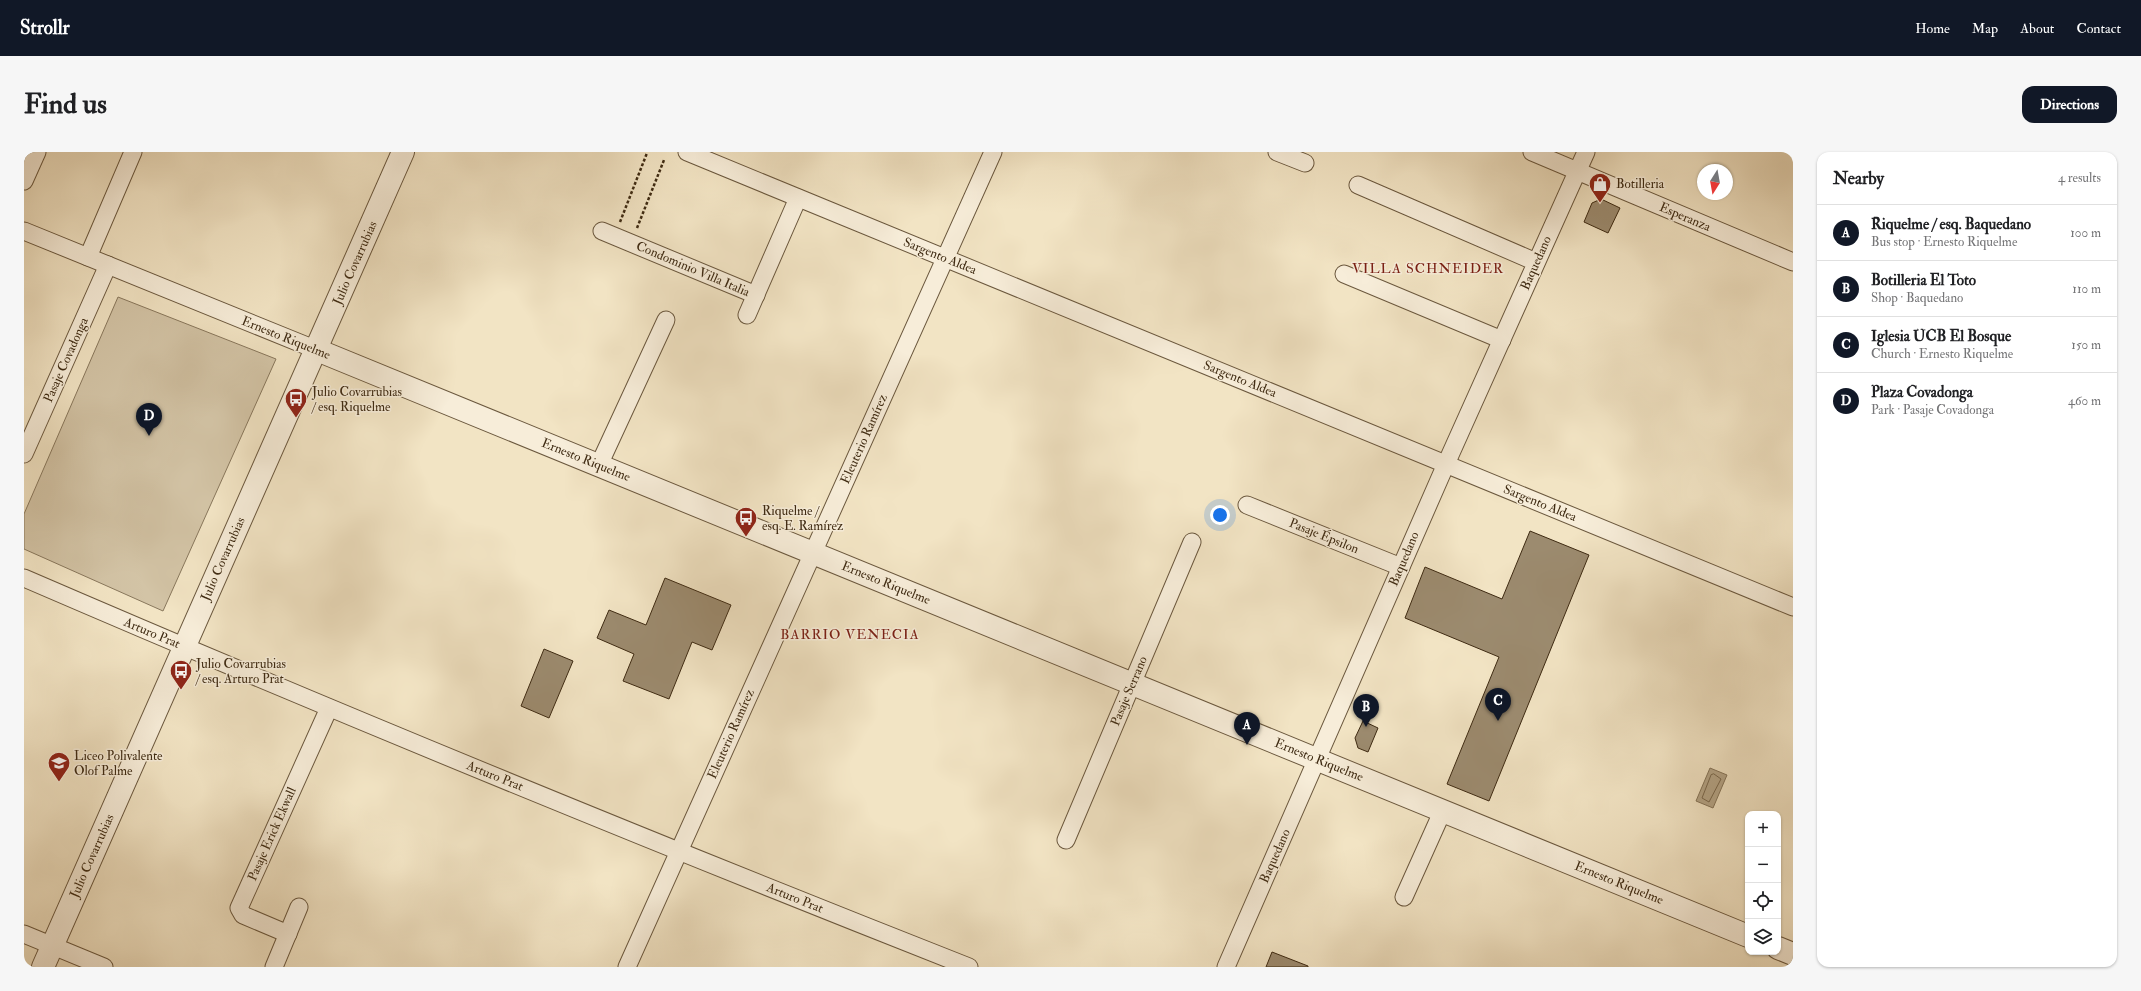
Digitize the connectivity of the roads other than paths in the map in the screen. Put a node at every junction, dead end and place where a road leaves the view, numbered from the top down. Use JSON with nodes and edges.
{"nodes":[{"id":1,"x":37,"y":152,"type":"edge"},
{"id":2,"x":134,"y":152,"type":"edge"},
{"id":3,"x":687,"y":152,"type":"edge"},
{"id":4,"x":993,"y":152,"type":"edge"},
{"id":5,"x":1278,"y":152,"type":"edge"},
{"id":6,"x":1532,"y":152,"type":"edge"},
{"id":7,"x":1586,"y":152,"type":"edge"},
{"id":8,"x":402,"y":153,"type":"edge"},
{"id":9,"x":1305,"y":163,"type":"dead end"},
{"id":10,"x":1578,"y":172,"type":"junction"},
{"id":11,"x":24,"y":181,"type":"edge"},
{"id":12,"x":1358,"y":185,"type":"dead end"},
{"id":13,"x":798,"y":198,"type":"junction"},
{"id":14,"x":24,"y":231,"type":"edge"},
{"id":15,"x":608,"y":234,"type":"road end"},
{"id":16,"x":88,"y":257,"type":"junction"},
{"id":17,"x":945,"y":258,"type":"junction"},
{"id":18,"x":1536,"y":262,"type":"junction"},
{"id":19,"x":1793,"y":262,"type":"edge"},
{"id":20,"x":108,"y":265,"type":"junction"},
{"id":21,"x":1344,"y":274,"type":"dead end"},
{"id":22,"x":756,"y":295,"type":"junction"},
{"id":23,"x":747,"y":315,"type":"dead end"},
{"id":24,"x":666,"y":320,"type":"dead end"},
{"id":25,"x":1502,"y":340,"type":"junction"},
{"id":26,"x":316,"y":350,"type":"junction"},
{"id":27,"x":24,"y":454,"type":"edge"},
{"id":28,"x":1446,"y":464,"type":"junction"},
{"id":29,"x":599,"y":465,"type":"junction"},
{"id":30,"x":1247,"y":505,"type":"dead end"},
{"id":31,"x":1192,"y":542,"type":"dead end"},
{"id":32,"x":813,"y":553,"type":"junction"},
{"id":33,"x":1401,"y":567,"type":"junction"},
{"id":34,"x":24,"y":578,"type":"edge"},
{"id":35,"x":1793,"y":607,"type":"edge"},
{"id":36,"x":183,"y":646,"type":"junction"},
{"id":37,"x":1132,"y":683,"type":"junction"},
{"id":38,"x":329,"y":708,"type":"junction"},
{"id":39,"x":1318,"y":759,"type":"junction"},
{"id":40,"x":1443,"y":810,"type":"junction"},
{"id":41,"x":1066,"y":840,"type":"dead end"},
{"id":42,"x":678,"y":852,"type":"junction"},
{"id":43,"x":1404,"y":897,"type":"dead end"},
{"id":44,"x":299,"y":907,"type":"dead end"},
{"id":45,"x":24,"y":934,"type":"edge"},
{"id":46,"x":288,"y":934,"type":"junction"},
{"id":47,"x":1745,"y":935,"type":"edge"},
{"id":48,"x":52,"y":946,"type":"junction"},
{"id":49,"x":1781,"y":949,"type":"edge"},
{"id":50,"x":1793,"y":954,"type":"edge"},
{"id":51,"x":43,"y":967,"type":"edge"},
{"id":52,"x":104,"y":967,"type":"edge"},
{"id":53,"x":274,"y":967,"type":"edge"},
{"id":54,"x":627,"y":967,"type":"edge"},
{"id":55,"x":969,"y":967,"type":"edge"},
{"id":56,"x":1226,"y":967,"type":"edge"}],
"edges":[{"from":1,"to":11,"type":"street"},
{"from":2,"to":16,"type":"street"},
{"from":3,"to":13,"type":"street","name":"Sargento Aldea"},
{"from":4,"to":17,"type":"street","name":"Eleuterio Ramírez"},
{"from":5,"to":9,"type":"street"},
{"from":6,"to":10,"type":"street","name":"Esperanza"},
{"from":7,"to":10,"type":"street","name":"Baquedano"},
{"from":8,"to":26,"type":"street","name":"Julio Covarrubias"},
{"from":10,"to":18,"type":"street","name":"Baquedano"},
{"from":10,"to":19,"type":"street","name":"Esperanza"},
{"from":12,"to":18,"type":"street"},
{"from":13,"to":17,"type":"street","name":"Sargento Aldea"},
{"from":13,"to":22,"type":"street","name":"Condominio Villa Italia"},
{"from":14,"to":16,"type":"street","name":"Ernesto Riquelme"},
{"from":15,"to":22,"type":"street","name":"Condominio Villa Italia"},
{"from":16,"to":20,"type":"street","name":"Ernesto Riquelme"},
{"from":17,"to":28,"type":"street","name":"Sargento Aldea"},
{"from":17,"to":32,"type":"street","name":"Eleuterio Ramírez"},
{"from":18,"to":25,"type":"street","name":"Baquedano"},
{"from":20,"to":26,"type":"street","name":"Ernesto Riquelme"},
{"from":20,"to":27,"type":"street","name":"Pasaje Covadonga"},
{"from":21,"to":25,"type":"street"},
{"from":22,"to":23,"type":"street","name":"Condominio Villa Italia"},
{"from":24,"to":29,"type":"street"},
{"from":25,"to":28,"type":"street","name":"Baquedano"},
{"from":26,"to":29,"type":"street","name":"Ernesto Riquelme"},
{"from":26,"to":36,"type":"street","name":"Julio Covarrubias"},
{"from":28,"to":33,"type":"street","name":"Baquedano"},
{"from":28,"to":35,"type":"street","name":"Sargento Aldea"},
{"from":29,"to":32,"type":"street","name":"Ernesto Riquelme"},
{"from":30,"to":33,"type":"street","name":"Pasaje Épsilon"},
{"from":31,"to":37,"type":"street","name":"Pasaje Serrano"},
{"from":32,"to":37,"type":"street","name":"Ernesto Riquelme"},
{"from":32,"to":42,"type":"street","name":"Eleuterio Ramírez"},
{"from":33,"to":39,"type":"street","name":"Baquedano"},
{"from":34,"to":36,"type":"street","name":"Arturo Prat"},
{"from":36,"to":38,"type":"street","name":"Arturo Prat"},
{"from":36,"to":48,"type":"street","name":"Julio Covarrubias"},
{"from":37,"to":39,"type":"street","name":"Ernesto Riquelme"},
{"from":37,"to":41,"type":"street","name":"Pasaje Serrano"},
{"from":38,"to":42,"type":"street","name":"Arturo Prat"},
{"from":38,"to":46,"type":"street","name":"Pasaje Erick Ekwall"},
{"from":39,"to":40,"type":"street","name":"Ernesto Riquelme"},
{"from":39,"to":56,"type":"street","name":"Baquedano"},
{"from":40,"to":43,"type":"street"},
{"from":40,"to":47,"type":"street","name":"Ernesto Riquelme"},
{"from":42,"to":54,"type":"street","name":"Eleuterio Ramírez"},
{"from":42,"to":55,"type":"street","name":"Arturo Prat"},
{"from":44,"to":46,"type":"street"},
{"from":45,"to":48,"type":"street"},
{"from":46,"to":53,"type":"street"},
{"from":48,"to":51,"type":"street","name":"Julio Covarrubias"},
{"from":48,"to":52,"type":"street"},
{"from":49,"to":50,"type":"street"}]}
